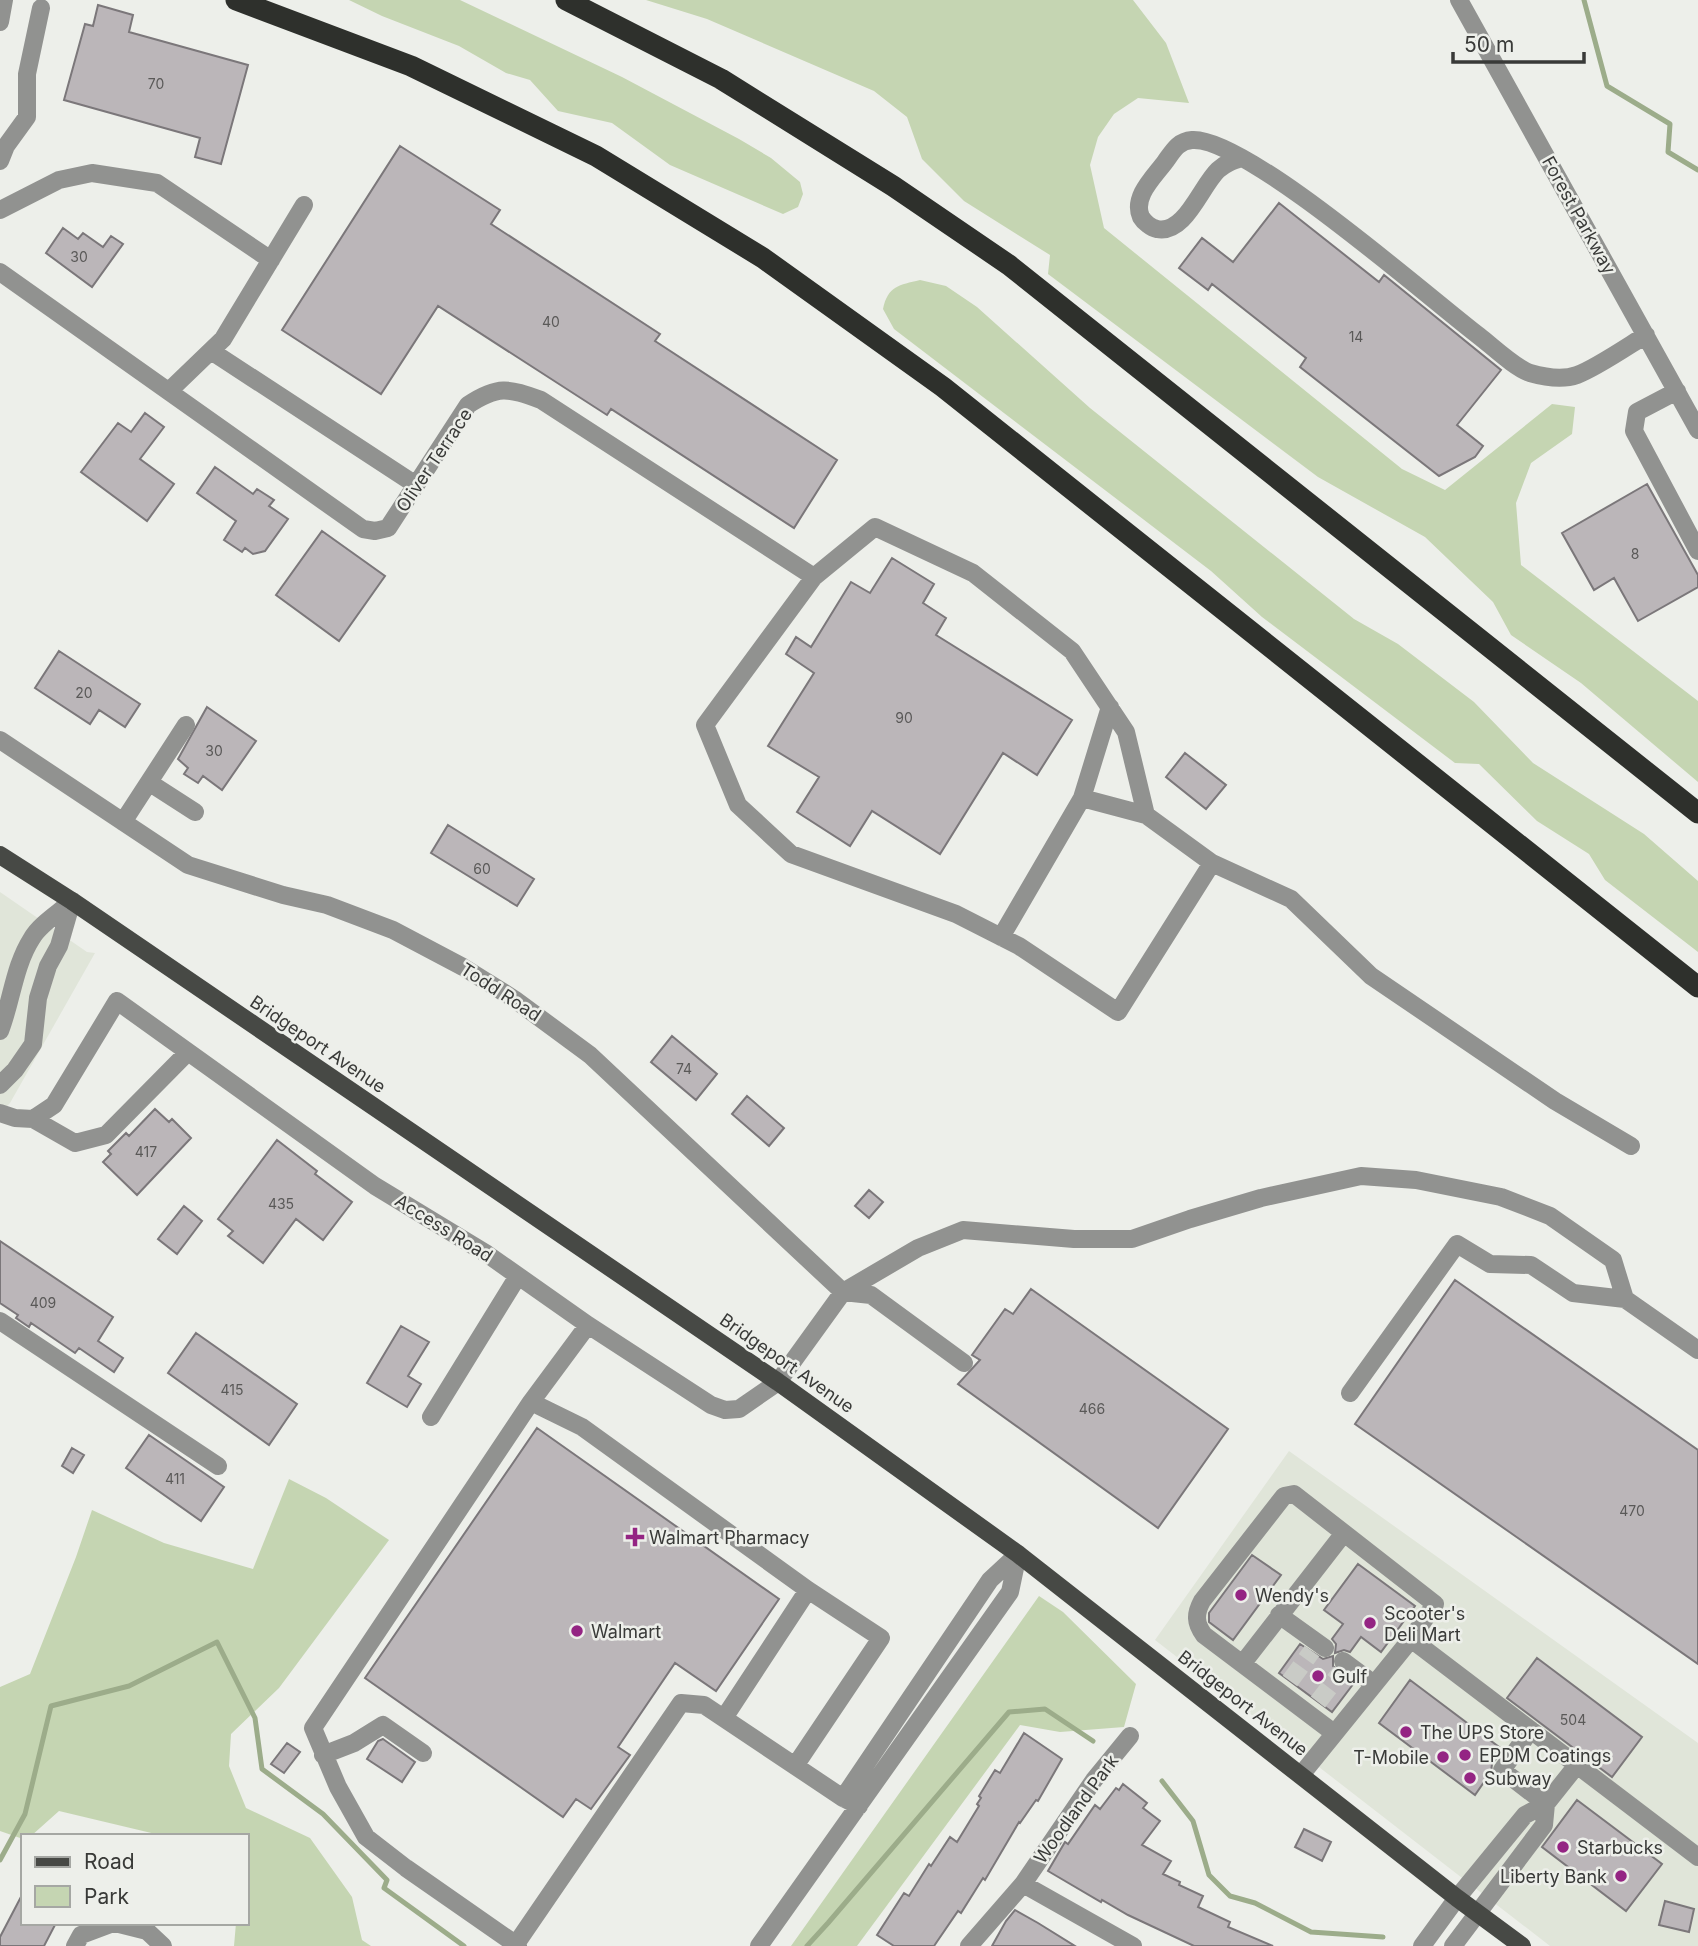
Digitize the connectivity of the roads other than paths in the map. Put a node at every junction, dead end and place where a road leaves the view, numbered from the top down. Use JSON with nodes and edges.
{"nodes":[{"id":1,"x":4,"y":0,"type":"edge"},
{"id":2,"x":236,"y":0,"type":"edge"},
{"id":3,"x":566,"y":0,"type":"edge"},
{"id":4,"x":1459,"y":0,"type":"edge"},
{"id":5,"x":41,"y":8,"type":"dead end"},
{"id":6,"x":0,"y":22,"type":"edge"},
{"id":7,"x":1242,"y":158,"type":"junction"},
{"id":8,"x":0,"y":161,"type":"edge"},
{"id":9,"x":304,"y":205,"type":"dead end"},
{"id":10,"x":0,"y":210,"type":"edge"},
{"id":11,"x":271,"y":260,"type":"junction"},
{"id":12,"x":0,"y":272,"type":"edge"},
{"id":13,"x":1646,"y":335,"type":"junction"},
{"id":14,"x":211,"y":351,"type":"junction"},
{"id":15,"x":169,"y":391,"type":"junction"},
{"id":16,"x":1677,"y":391,"type":"junction"},
{"id":17,"x":1698,"y":430,"type":"edge"},
{"id":18,"x":416,"y":485,"type":"junction"},
{"id":19,"x":1698,"y":551,"type":"edge"},
{"id":20,"x":814,"y":577,"type":"junction"},
{"id":21,"x":1110,"y":708,"type":"junction"},
{"id":22,"x":186,"y":725,"type":"dead end"},
{"id":23,"x":0,"y":740,"type":"edge"},
{"id":24,"x":150,"y":783,"type":"junction"},
{"id":25,"x":1082,"y":798,"type":"junction"},
{"id":26,"x":195,"y":812,"type":"dead end"},
{"id":27,"x":1698,"y":813,"type":"edge"},
{"id":28,"x":1146,"y":815,"type":"junction"},
{"id":29,"x":123,"y":822,"type":"junction"},
{"id":30,"x":0,"y":855,"type":"edge"},
{"id":31,"x":1212,"y":863,"type":"junction"},
{"id":32,"x":72,"y":901,"type":"junction"},
{"id":33,"x":1001,"y":937,"type":"junction"},
{"id":34,"x":1698,"y":987,"type":"edge"},
{"id":35,"x":0,"y":1031,"type":"edge"},
{"id":36,"x":188,"y":1052,"type":"junction"},
{"id":37,"x":0,"y":1085,"type":"edge"},
{"id":38,"x":33,"y":1119,"type":"junction"},
{"id":39,"x":3,"y":1120,"type":"edge"},
{"id":40,"x":1631,"y":1146,"type":"dead end"},
{"id":41,"x":518,"y":1276,"type":"junction"},
{"id":42,"x":843,"y":1292,"type":"junction"},
{"id":43,"x":1625,"y":1299,"type":"junction"},
{"id":44,"x":0,"y":1321,"type":"edge"},
{"id":45,"x":588,"y":1325,"type":"junction"},
{"id":46,"x":1698,"y":1350,"type":"edge"},
{"id":47,"x":964,"y":1363,"type":"dead end"},
{"id":48,"x":778,"y":1382,"type":"junction"},
{"id":49,"x":1350,"y":1393,"type":"dead end"},
{"id":50,"x":531,"y":1402,"type":"junction"},
{"id":51,"x":431,"y":1417,"type":"dead end"},
{"id":52,"x":218,"y":1466,"type":"dead end"},
{"id":53,"x":1344,"y":1532,"type":"junction"},
{"id":54,"x":1364,"y":1547,"type":"junction"},
{"id":55,"x":1018,"y":1554,"type":"junction"},
{"id":56,"x":808,"y":1590,"type":"junction"},
{"id":57,"x":1279,"y":1615,"type":"junction"},
{"id":58,"x":1411,"y":1639,"type":"junction"},
{"id":59,"x":1318,"y":1647,"type":"dead end"},
{"id":60,"x":1242,"y":1663,"type":"junction"},
{"id":61,"x":1344,"y":1666,"type":"dead end"},
{"id":62,"x":1380,"y":1678,"type":"junction"},
{"id":63,"x":724,"y":1718,"type":"junction"},
{"id":64,"x":1531,"y":1730,"type":"junction"},
{"id":65,"x":1334,"y":1733,"type":"junction"},
{"id":66,"x":1130,"y":1736,"type":"dead end"},
{"id":67,"x":423,"y":1753,"type":"dead end"},
{"id":68,"x":323,"y":1755,"type":"junction"},
{"id":69,"x":1577,"y":1765,"type":"junction"},
{"id":70,"x":795,"y":1766,"type":"junction"},
{"id":71,"x":1301,"y":1775,"type":"junction"},
{"id":72,"x":851,"y":1802,"type":"junction"},
{"id":73,"x":1546,"y":1804,"type":"junction"},
{"id":74,"x":1698,"y":1857,"type":"edge"},
{"id":75,"x":1023,"y":1884,"type":"junction"},
{"id":76,"x":1457,"y":1898,"type":"junction"},
{"id":77,"x":1478,"y":1914,"type":"junction"},
{"id":78,"x":108,"y":1925,"type":"edge"},
{"id":79,"x":122,"y":1925,"type":"edge"},
{"id":80,"x":517,"y":1945,"type":"edge"},
{"id":81,"x":75,"y":1946,"type":"edge"},
{"id":82,"x":163,"y":1946,"type":"edge"},
{"id":83,"x":759,"y":1946,"type":"edge"},
{"id":84,"x":969,"y":1946,"type":"edge"},
{"id":85,"x":1133,"y":1946,"type":"edge"},
{"id":86,"x":1422,"y":1946,"type":"edge"},
{"id":87,"x":1453,"y":1946,"type":"edge"},
{"id":88,"x":1521,"y":1946,"type":"edge"}],
"edges":[{"from":1,"to":6,"type":"street"},
{"from":2,"to":34,"type":"highway"},
{"from":3,"to":27,"type":"highway"},
{"from":4,"to":13,"type":"street","name":"Forest Parkway"},
{"from":5,"to":8,"type":"street"},
{"from":7,"to":7,"type":"street"},
{"from":7,"to":13,"type":"street"},
{"from":9,"to":11,"type":"street"},
{"from":10,"to":11,"type":"street"},
{"from":11,"to":14,"type":"street"},
{"from":12,"to":15,"type":"street","name":"Oliver Terrace"},
{"from":13,"to":16,"type":"street","name":"Forest Parkway"},
{"from":14,"to":15,"type":"street"},
{"from":14,"to":18,"type":"street"},
{"from":15,"to":18,"type":"street","name":"Oliver Terrace"},
{"from":16,"to":17,"type":"street","name":"Forest Parkway"},
{"from":16,"to":19,"type":"street"},
{"from":18,"to":20,"type":"street","name":"Oliver Terrace"},
{"from":20,"to":21,"type":"street"},
{"from":20,"to":33,"type":"street"},
{"from":21,"to":25,"type":"street"},
{"from":21,"to":28,"type":"street"},
{"from":22,"to":24,"type":"street"},
{"from":23,"to":29,"type":"street","name":"Todd Road"},
{"from":24,"to":26,"type":"street"},
{"from":24,"to":29,"type":"street"},
{"from":25,"to":28,"type":"street"},
{"from":25,"to":33,"type":"street"},
{"from":28,"to":31,"type":"street"},
{"from":29,"to":42,"type":"street","name":"Todd Road"},
{"from":30,"to":32,"type":"main road","name":"Bridgeport Avenue"},
{"from":31,"to":33,"type":"street"},
{"from":31,"to":40,"type":"street"},
{"from":32,"to":35,"type":"street"},
{"from":32,"to":37,"type":"street"},
{"from":32,"to":48,"type":"main road","name":"Bridgeport Avenue"},
{"from":36,"to":38,"type":"street"},
{"from":36,"to":38,"type":"street","name":"Access Road"},
{"from":36,"to":41,"type":"street","name":"Access Road"},
{"from":38,"to":39,"type":"street"},
{"from":41,"to":45,"type":"street","name":"Access Road"},
{"from":41,"to":51,"type":"street"},
{"from":42,"to":43,"type":"street"},
{"from":42,"to":47,"type":"street"},
{"from":42,"to":48,"type":"street"},
{"from":43,"to":46,"type":"street"},
{"from":43,"to":49,"type":"street"},
{"from":44,"to":52,"type":"street"},
{"from":45,"to":48,"type":"street","name":"Access Road"},
{"from":45,"to":50,"type":"street"},
{"from":48,"to":55,"type":"main road","name":"Bridgeport Avenue"},
{"from":50,"to":56,"type":"street"},
{"from":50,"to":68,"type":"street"},
{"from":53,"to":54,"type":"street"},
{"from":53,"to":57,"type":"street"},
{"from":53,"to":60,"type":"street"},
{"from":54,"to":58,"type":"street"},
{"from":54,"to":62,"type":"street"},
{"from":55,"to":71,"type":"main road","name":"Bridgeport Avenue"},
{"from":55,"to":72,"type":"street"},
{"from":56,"to":63,"type":"street"},
{"from":56,"to":70,"type":"street"},
{"from":57,"to":59,"type":"street"},
{"from":57,"to":60,"type":"street"},
{"from":58,"to":62,"type":"street"},
{"from":58,"to":64,"type":"street"},
{"from":60,"to":65,"type":"street"},
{"from":61,"to":62,"type":"street"},
{"from":62,"to":65,"type":"street"},
{"from":63,"to":70,"type":"street"},
{"from":63,"to":80,"type":"street"},
{"from":64,"to":69,"type":"street"},
{"from":64,"to":73,"type":"street"},
{"from":65,"to":71,"type":"street"},
{"from":66,"to":75,"type":"street","name":"Woodland Park"},
{"from":67,"to":68,"type":"street"},
{"from":68,"to":80,"type":"street"},
{"from":69,"to":73,"type":"street"},
{"from":69,"to":74,"type":"street"},
{"from":70,"to":72,"type":"street"},
{"from":71,"to":76,"type":"main road","name":"Bridgeport Avenue"},
{"from":72,"to":83,"type":"street"},
{"from":73,"to":76,"type":"street"},
{"from":73,"to":77,"type":"street"},
{"from":75,"to":84,"type":"street","name":"Woodland Park"},
{"from":75,"to":85,"type":"street","name":"Woodland Park"},
{"from":76,"to":77,"type":"main road","name":"Bridgeport Avenue"},
{"from":76,"to":86,"type":"street"},
{"from":77,"to":87,"type":"street"},
{"from":77,"to":88,"type":"main road","name":"Bridgeport Avenue"},
{"from":78,"to":81,"type":"street"},
{"from":79,"to":82,"type":"street"}]}
